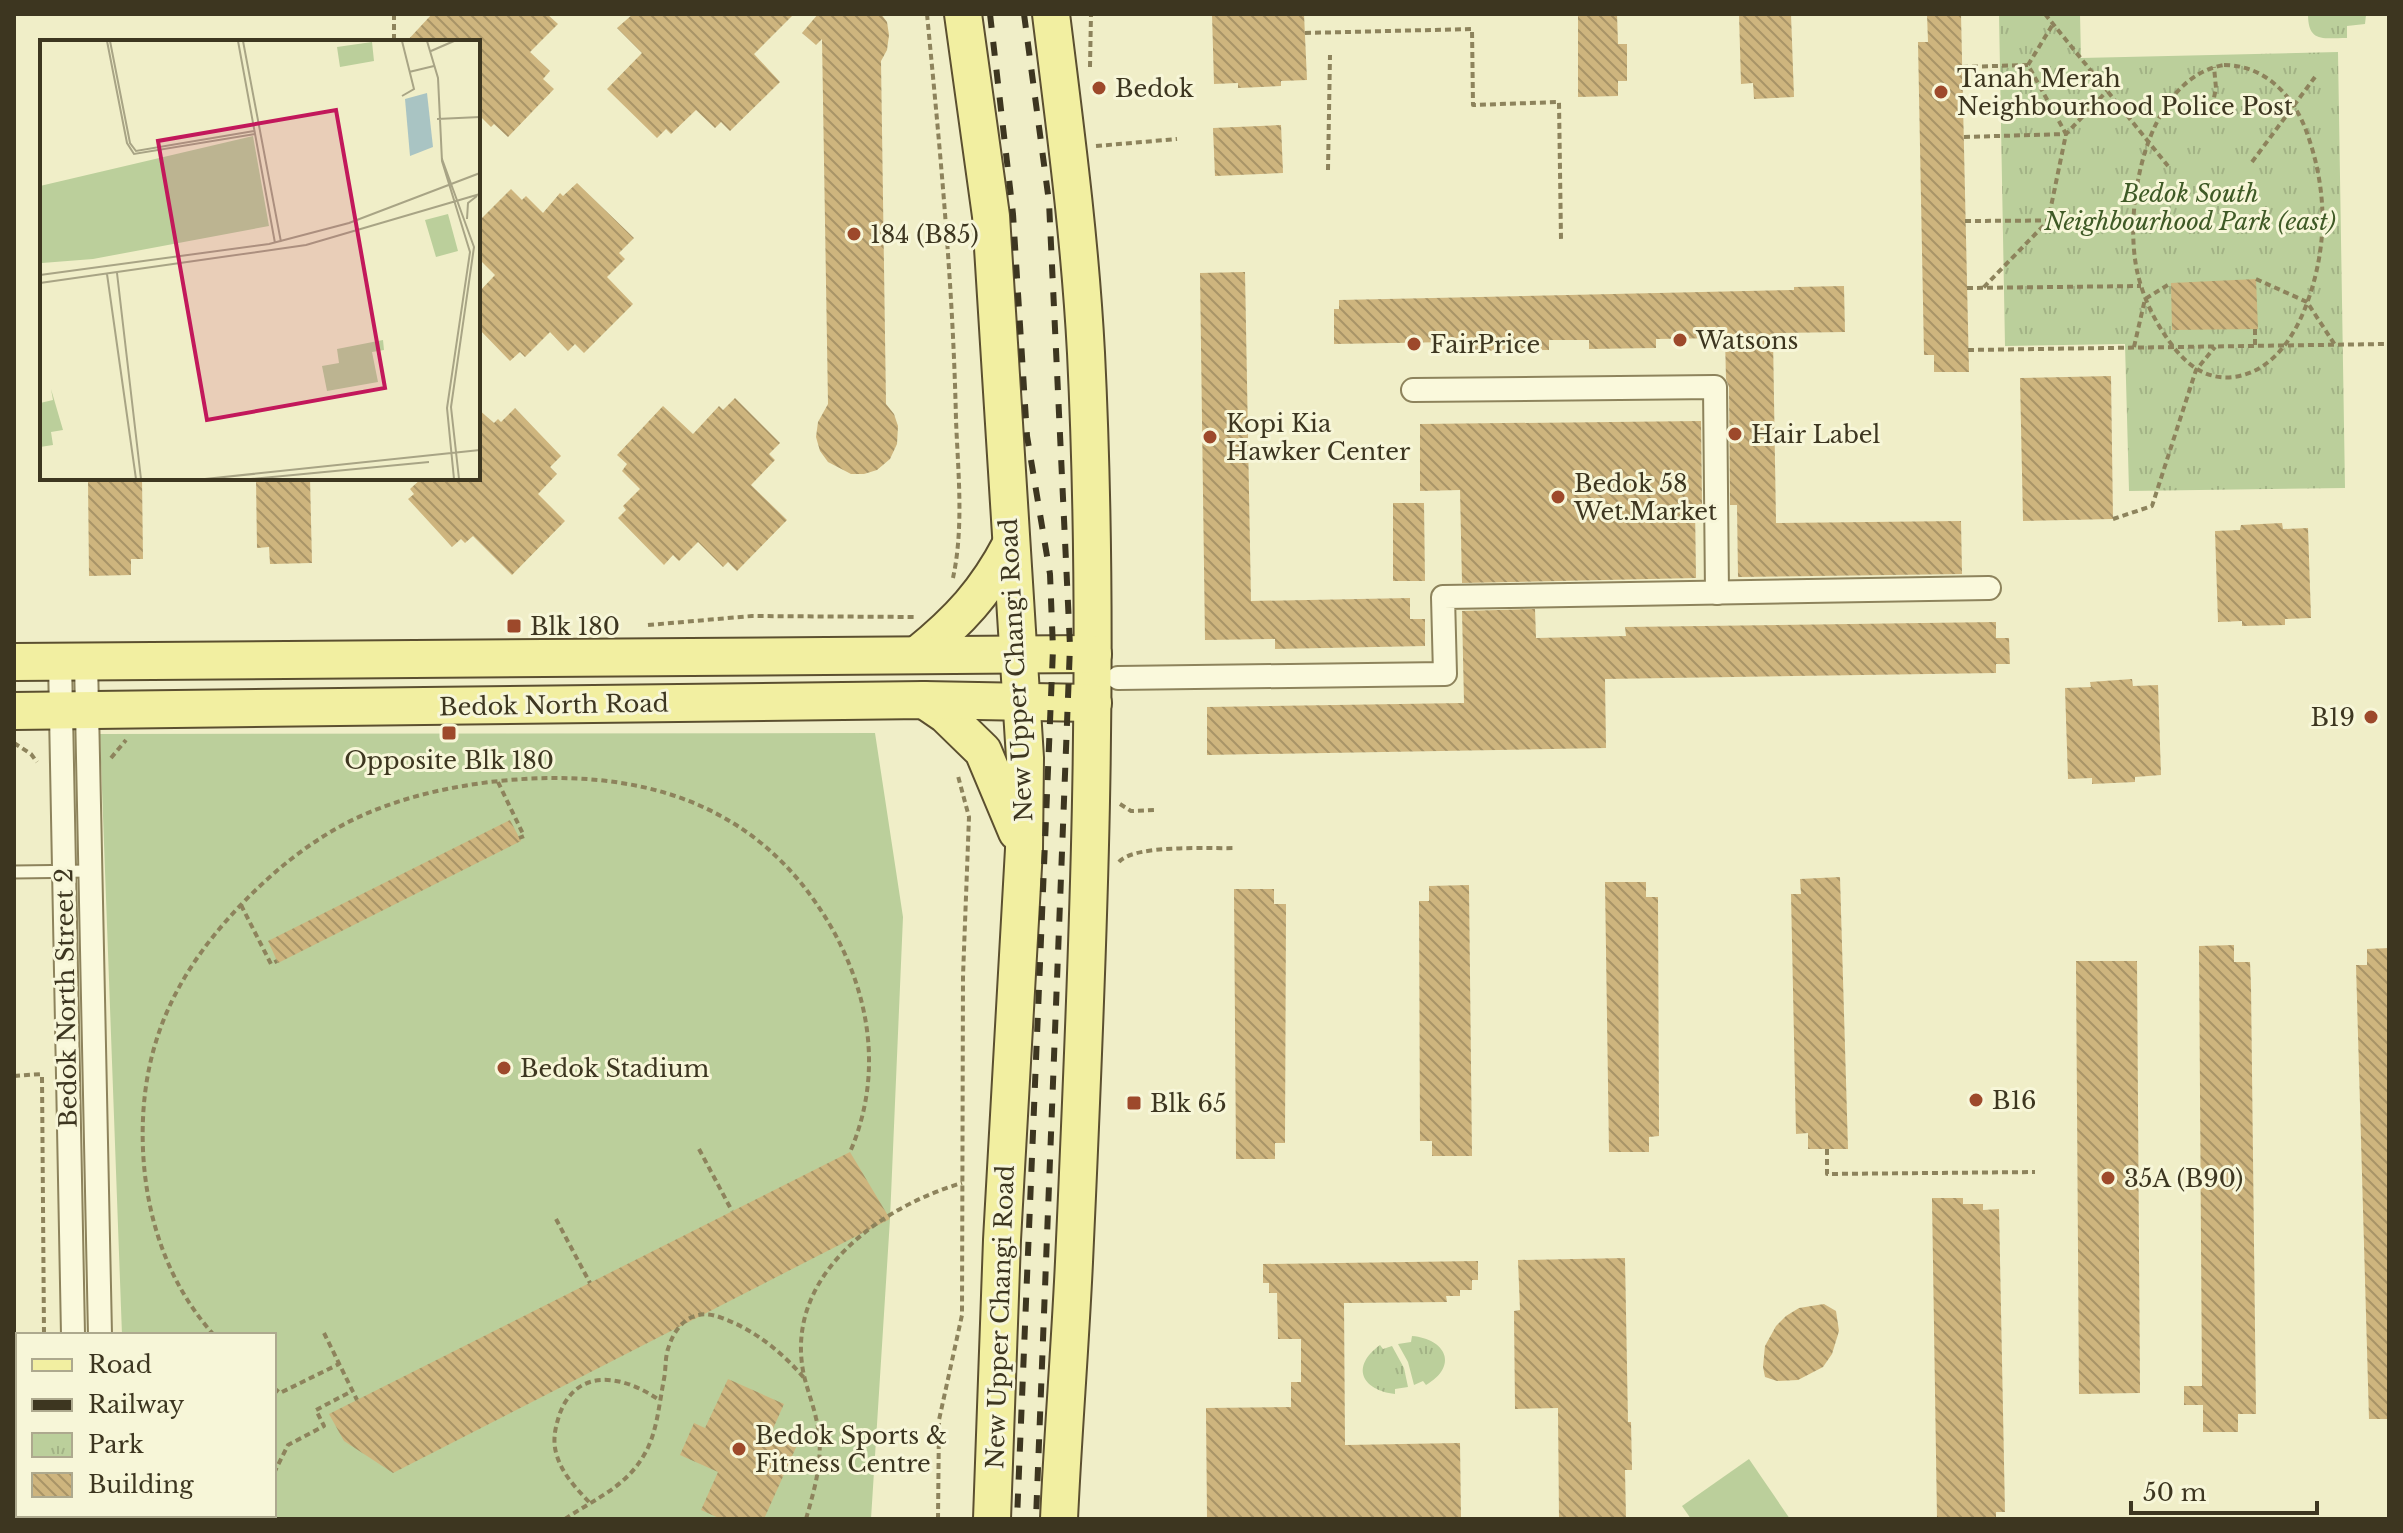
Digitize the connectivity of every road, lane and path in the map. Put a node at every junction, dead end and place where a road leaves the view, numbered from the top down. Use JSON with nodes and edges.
{"nodes":[{"id":1,"x":394,"y":14,"type":"edge"},
{"id":2,"x":927,"y":14,"type":"edge"},
{"id":3,"x":963,"y":14,"type":"edge"},
{"id":4,"x":1051,"y":14,"type":"edge"},
{"id":5,"x":2045,"y":14,"type":"edge"},
{"id":6,"x":2053,"y":24,"type":"junction"},
{"id":7,"x":1305,"y":33,"type":"dead end"},
{"id":8,"x":394,"y":40,"type":"edge"},
{"id":9,"x":1330,"y":55,"type":"dead end"},
{"id":10,"x":2028,"y":65,"type":"junction"},
{"id":11,"x":1962,"y":67,"type":"dead end"},
{"id":12,"x":2214,"y":67,"type":"junction"},
{"id":13,"x":2315,"y":77,"type":"dead end"},
{"id":14,"x":2107,"y":91,"type":"junction"},
{"id":15,"x":2294,"y":105,"type":"junction"},
{"id":16,"x":2210,"y":117,"type":"dead end"},
{"id":17,"x":2066,"y":134,"type":"junction"},
{"id":18,"x":1964,"y":137,"type":"dead end"},
{"id":19,"x":1177,"y":139,"type":"dead end"},
{"id":20,"x":2149,"y":142,"type":"junction"},
{"id":21,"x":1067,"y":149,"type":"junction"},
{"id":22,"x":2252,"y":162,"type":"dead end"},
{"id":23,"x":2168,"y":166,"type":"dead end"},
{"id":24,"x":1328,"y":170,"type":"dead end"},
{"id":25,"x":2132,"y":220,"type":"junction"},
{"id":26,"x":1965,"y":221,"type":"dead end"},
{"id":27,"x":2048,"y":221,"type":"junction"},
{"id":28,"x":1561,"y":239,"type":"dead end"},
{"id":29,"x":2256,"y":279,"type":"dead end"},
{"id":30,"x":2171,"y":283,"type":"dead end"},
{"id":31,"x":2141,"y":286,"type":"junction"},
{"id":32,"x":1967,"y":288,"type":"dead end"},
{"id":33,"x":1983,"y":288,"type":"junction"},
{"id":34,"x":2145,"y":299,"type":"junction"},
{"id":35,"x":2307,"y":302,"type":"junction"},
{"id":36,"x":2255,"y":329,"type":"dead end"},
{"id":37,"x":2386,"y":344,"type":"dead end"},
{"id":38,"x":2284,"y":345,"type":"junction"},
{"id":39,"x":2335,"y":345,"type":"junction"},
{"id":40,"x":2173,"y":346,"type":"junction"},
{"id":41,"x":2215,"y":346,"type":"junction"},
{"id":42,"x":2255,"y":346,"type":"junction"},
{"id":43,"x":2134,"y":347,"type":"junction"},
{"id":44,"x":1968,"y":350,"type":"dead end"},
{"id":45,"x":2196,"y":370,"type":"junction"},
{"id":46,"x":1413,"y":390,"type":"dead end"},
{"id":47,"x":2113,"y":519,"type":"dead end"},
{"id":48,"x":1011,"y":544,"type":"junction"},
{"id":49,"x":951,"y":584,"type":"dead end"},
{"id":50,"x":1989,"y":588,"type":"dead end"},
{"id":51,"x":1717,"y":593,"type":"junction"},
{"id":52,"x":752,"y":616,"type":"dead end"},
{"id":53,"x":918,"y":617,"type":"dead end"},
{"id":54,"x":917,"y":655,"type":"junction"},
{"id":55,"x":1017,"y":655,"type":"junction"},
{"id":56,"x":73,"y":661,"type":"junction"},
{"id":57,"x":14,"y":662,"type":"edge"},
{"id":58,"x":1106,"y":666,"type":"junction"},
{"id":59,"x":924,"y":700,"type":"junction"},
{"id":60,"x":1021,"y":703,"type":"junction"},
{"id":61,"x":1093,"y":703,"type":"junction"},
{"id":62,"x":74,"y":709,"type":"junction"},
{"id":63,"x":14,"y":711,"type":"edge"},
{"id":64,"x":130,"y":738,"type":"dead end"},
{"id":65,"x":14,"y":743,"type":"edge"},
{"id":66,"x":36,"y":746,"type":"dead end"},
{"id":67,"x":109,"y":762,"type":"dead end"},
{"id":68,"x":957,"y":773,"type":"dead end"},
{"id":69,"x":498,"y":782,"type":"junction"},
{"id":70,"x":519,"y":838,"type":"dead end"},
{"id":71,"x":1235,"y":848,"type":"dead end"},
{"id":72,"x":1024,"y":849,"type":"junction"},
{"id":73,"x":1118,"y":864,"type":"dead end"},
{"id":74,"x":64,"y":871,"type":"junction"},
{"id":75,"x":90,"y":871,"type":"junction"},
{"id":76,"x":14,"y":872,"type":"edge"},
{"id":77,"x":241,"y":905,"type":"junction"},
{"id":78,"x":277,"y":961,"type":"dead end"},
{"id":79,"x":42,"y":1074,"type":"dead end"},
{"id":80,"x":14,"y":1076,"type":"edge"},
{"id":81,"x":699,"y":1149,"type":"dead end"},
{"id":82,"x":1827,"y":1149,"type":"dead end"},
{"id":83,"x":850,"y":1152,"type":"dead end"},
{"id":84,"x":2035,"y":1172,"type":"dead end"},
{"id":85,"x":962,"y":1182,"type":"junction"},
{"id":86,"x":732,"y":1211,"type":"dead end"},
{"id":87,"x":556,"y":1219,"type":"dead end"},
{"id":88,"x":590,"y":1283,"type":"dead end"},
{"id":89,"x":73,"y":1333,"type":"edge"},
{"id":90,"x":100,"y":1333,"type":"edge"},
{"id":91,"x":213,"y":1333,"type":"edge"},
{"id":92,"x":324,"y":1333,"type":"dead end"},
{"id":93,"x":339,"y":1364,"type":"junction"},
{"id":94,"x":806,"y":1381,"type":"junction"},
{"id":95,"x":276,"y":1390,"type":"edge"},
{"id":96,"x":352,"y":1391,"type":"junction"},
{"id":97,"x":357,"y":1400,"type":"dead end"},
{"id":98,"x":659,"y":1400,"type":"junction"},
{"id":99,"x":276,"y":1469,"type":"edge"},
{"id":100,"x":589,"y":1502,"type":"junction"},
{"id":101,"x":565,"y":1519,"type":"edge"},
{"id":102,"x":806,"y":1519,"type":"edge"},
{"id":103,"x":938,"y":1519,"type":"edge"},
{"id":104,"x":992,"y":1519,"type":"edge"},
{"id":105,"x":1059,"y":1519,"type":"edge"}],
"edges":[{"from":1,"to":8,"type":"path"},
{"from":2,"to":49,"type":"path"},
{"from":3,"to":48,"type":"main road","name":"New Upper Changi Road"},
{"from":4,"to":21,"type":"main road"},
{"from":5,"to":6,"type":"path"},
{"from":6,"to":10,"type":"path"},
{"from":6,"to":14,"type":"path"},
{"from":7,"to":28,"type":"path"},
{"from":9,"to":24,"type":"path"},
{"from":10,"to":11,"type":"path"},
{"from":10,"to":17,"type":"path"},
{"from":12,"to":15,"type":"path"},
{"from":12,"to":16,"type":"path"},
{"from":12,"to":20,"type":"path"},
{"from":13,"to":15,"type":"path"},
{"from":14,"to":17,"type":"path"},
{"from":14,"to":20,"type":"path"},
{"from":15,"to":22,"type":"path"},
{"from":15,"to":35,"type":"path"},
{"from":17,"to":18,"type":"path"},
{"from":17,"to":27,"type":"path"},
{"from":19,"to":21,"type":"path"},
{"from":20,"to":23,"type":"path"},
{"from":20,"to":25,"type":"path"},
{"from":21,"to":58,"type":"main road"},
{"from":25,"to":27,"type":"path"},
{"from":25,"to":31,"type":"path"},
{"from":26,"to":27,"type":"path"},
{"from":27,"to":33,"type":"path"},
{"from":29,"to":35,"type":"path"},
{"from":30,"to":34,"type":"path"},
{"from":31,"to":33,"type":"path"},
{"from":31,"to":34,"type":"path"},
{"from":32,"to":33,"type":"path"},
{"from":34,"to":40,"type":"path"},
{"from":34,"to":43,"type":"path"},
{"from":35,"to":38,"type":"path"},
{"from":35,"to":39,"type":"path"},
{"from":36,"to":42,"type":"path"},
{"from":37,"to":39,"type":"path"},
{"from":38,"to":39,"type":"path"},
{"from":38,"to":42,"type":"path"},
{"from":38,"to":45,"type":"path"},
{"from":40,"to":41,"type":"path"},
{"from":40,"to":43,"type":"path"},
{"from":40,"to":45,"type":"path"},
{"from":41,"to":42,"type":"path"},
{"from":41,"to":45,"type":"path"},
{"from":43,"to":44,"type":"path"},
{"from":45,"to":47,"type":"path"},
{"from":46,"to":51,"type":"street"},
{"from":48,"to":54,"type":"main road"},
{"from":48,"to":55,"type":"main road","name":"New Upper Changi Road"},
{"from":50,"to":51,"type":"street"},
{"from":51,"to":58,"type":"street"},
{"from":52,"to":53,"type":"path"},
{"from":54,"to":55,"type":"main road","name":"Bedok North Road"},
{"from":54,"to":56,"type":"main road","name":"Bedok North Road"},
{"from":55,"to":58,"type":"main road","name":"Bedok North Road"},
{"from":55,"to":60,"type":"main road","name":"New Upper Changi Road"},
{"from":56,"to":57,"type":"main road","name":"Bedok North Road"},
{"from":56,"to":62,"type":"street","name":"Bedok North Street 2"},
{"from":58,"to":61,"type":"main road"},
{"from":59,"to":60,"type":"main road","name":"Bedok North Road"},
{"from":59,"to":62,"type":"main road","name":"Bedok North Road"},
{"from":59,"to":72,"type":"main road"},
{"from":60,"to":61,"type":"main road","name":"Bedok North Road"},
{"from":60,"to":72,"type":"main road","name":"New Upper Changi Road"},
{"from":61,"to":105,"type":"main road"},
{"from":62,"to":63,"type":"main road","name":"Bedok North Road"},
{"from":62,"to":74,"type":"street","name":"Bedok North Street 2"},
{"from":62,"to":75,"type":"street","name":"Bedok North Street 2"},
{"from":64,"to":67,"type":"path"},
{"from":65,"to":66,"type":"path"},
{"from":68,"to":85,"type":"path"},
{"from":69,"to":70,"type":"path"},
{"from":69,"to":77,"type":"path"},
{"from":69,"to":83,"type":"path"},
{"from":71,"to":73,"type":"path"},
{"from":72,"to":104,"type":"main road","name":"New Upper Changi Road"},
{"from":74,"to":75,"type":"lane"},
{"from":74,"to":76,"type":"lane"},
{"from":74,"to":89,"type":"street","name":"Bedok North Street 2"},
{"from":75,"to":90,"type":"street","name":"Bedok North Street 2"},
{"from":77,"to":78,"type":"path"},
{"from":77,"to":91,"type":"path"},
{"from":79,"to":80,"type":"path"},
{"from":81,"to":86,"type":"path"},
{"from":82,"to":84,"type":"path"},
{"from":85,"to":94,"type":"path"},
{"from":85,"to":103,"type":"path"},
{"from":87,"to":88,"type":"path"},
{"from":92,"to":93,"type":"path"},
{"from":93,"to":95,"type":"path"},
{"from":93,"to":96,"type":"path"},
{"from":94,"to":98,"type":"path"},
{"from":94,"to":102,"type":"path"},
{"from":96,"to":97,"type":"path"},
{"from":96,"to":99,"type":"path"},
{"from":98,"to":100,"type":"path"},
{"from":98,"to":100,"type":"path"},
{"from":100,"to":101,"type":"path"}]}
